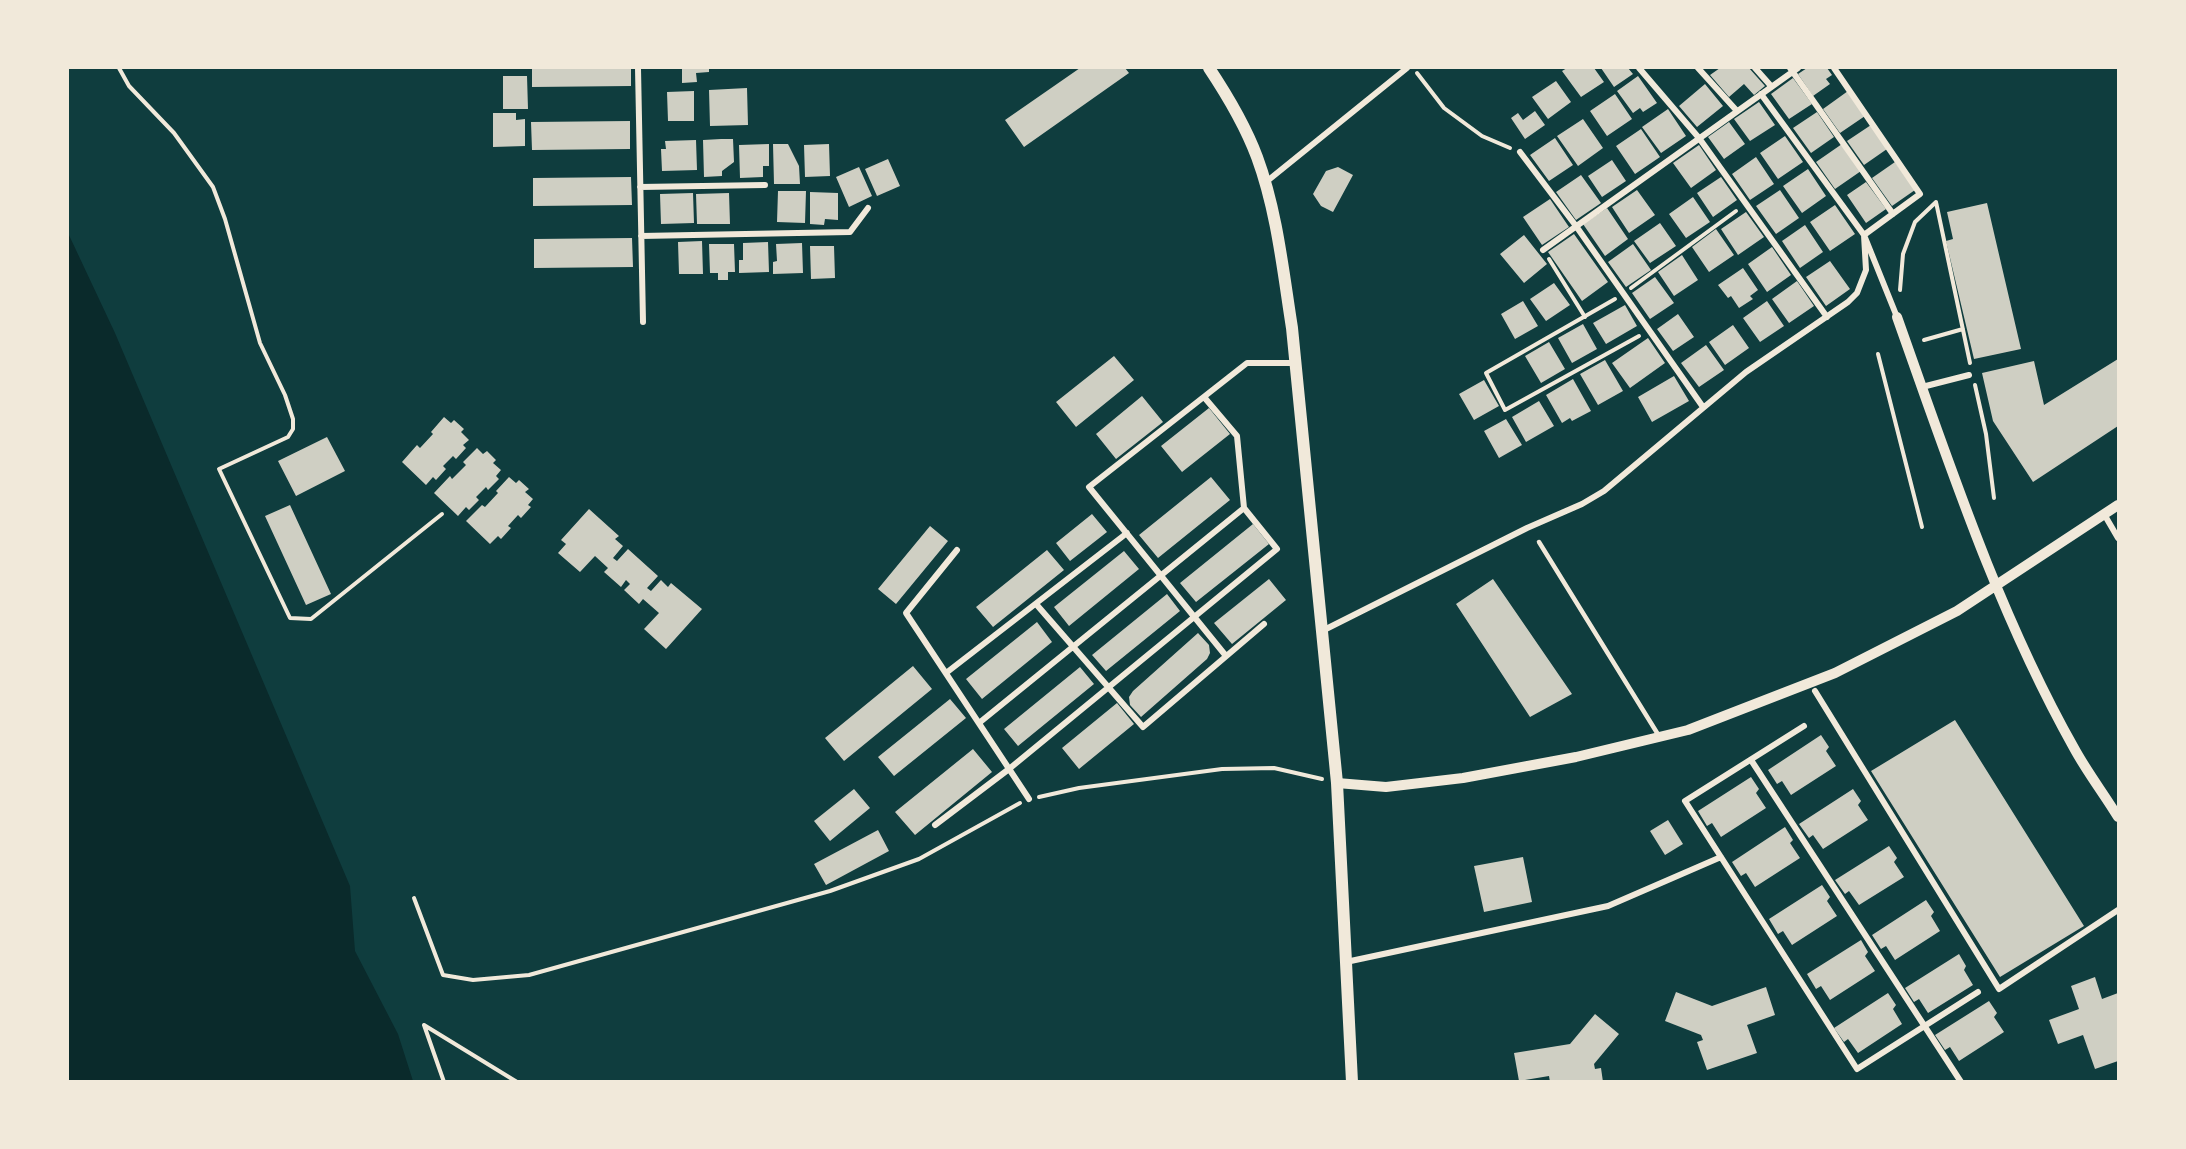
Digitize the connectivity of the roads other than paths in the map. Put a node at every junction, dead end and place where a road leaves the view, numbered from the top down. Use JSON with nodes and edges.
{"nodes":[{"id":1,"x":638,"y":68,"type":"edge"},
{"id":2,"x":1209,"y":68,"type":"edge"},
{"id":3,"x":1407,"y":68,"type":"edge"},
{"id":4,"x":1639,"y":68,"type":"edge"},
{"id":5,"x":1698,"y":68,"type":"edge"},
{"id":6,"x":1755,"y":68,"type":"edge"},
{"id":7,"x":1834,"y":68,"type":"edge"},
{"id":8,"x":1793,"y":69,"type":"edge"},
{"id":9,"x":1771,"y":86,"type":"junction"},
{"id":10,"x":1761,"y":94,"type":"junction"},
{"id":11,"x":1737,"y":111,"type":"junction"},
{"id":12,"x":1699,"y":138,"type":"junction"},
{"id":13,"x":1520,"y":152,"type":"road end"},
{"id":14,"x":1266,"y":182,"type":"junction"},
{"id":15,"x":765,"y":185,"type":"dead end"},
{"id":16,"x":640,"y":188,"type":"junction"},
{"id":17,"x":868,"y":208,"type":"dead end"},
{"id":18,"x":1893,"y":214,"type":"junction"},
{"id":19,"x":1576,"y":226,"type":"junction"},
{"id":20,"x":1864,"y":235,"type":"junction"},
{"id":21,"x":641,"y":236,"type":"junction"},
{"id":22,"x":1543,"y":250,"type":"road end"},
{"id":23,"x":1827,"y":317,"type":"junction"},
{"id":24,"x":1897,"y":317,"type":"joint"},
{"id":25,"x":643,"y":322,"type":"dead end"},
{"id":26,"x":1295,"y":363,"type":"junction"},
{"id":27,"x":1971,"y":375,"type":"road end"},
{"id":28,"x":1922,"y":387,"type":"junction"},
{"id":29,"x":1204,"y":397,"type":"junction"},
{"id":30,"x":1703,"y":407,"type":"junction"},
{"id":31,"x":2118,"y":505,"type":"edge"},
{"id":32,"x":1244,"y":508,"type":"junction"},
{"id":33,"x":2104,"y":514,"type":"junction"},
{"id":34,"x":1127,"y":533,"type":"junction"},
{"id":35,"x":2118,"y":538,"type":"edge"},
{"id":36,"x":1539,"y":542,"type":"dead end"},
{"id":37,"x":957,"y":550,"type":"dead end"},
{"id":38,"x":1161,"y":575,"type":"junction"},
{"id":39,"x":1997,"y":585,"type":"junction"},
{"id":40,"x":1036,"y":603,"type":"junction"},
{"id":41,"x":1195,"y":617,"type":"junction"},
{"id":42,"x":1264,"y":624,"type":"dead end"},
{"id":43,"x":1322,"y":632,"type":"junction"},
{"id":44,"x":1073,"y":647,"type":"junction"},
{"id":45,"x":1226,"y":656,"type":"junction"},
{"id":46,"x":946,"y":673,"type":"junction"},
{"id":47,"x":1109,"y":688,"type":"junction"},
{"id":48,"x":1815,"y":691,"type":"dead end"},
{"id":49,"x":979,"y":723,"type":"junction"},
{"id":50,"x":1804,"y":726,"type":"dead end"},
{"id":51,"x":1660,"y":737,"type":"junction"},
{"id":52,"x":1751,"y":760,"type":"junction"},
{"id":53,"x":1010,"y":769,"type":"junction"},
{"id":54,"x":1337,"y":783,"type":"junction"},
{"id":55,"x":1029,"y":799,"type":"road end"},
{"id":56,"x":2118,"y":817,"type":"edge"},
{"id":57,"x":935,"y":825,"type":"dead end"},
{"id":58,"x":1721,"y":857,"type":"junction"},
{"id":59,"x":2118,"y":910,"type":"edge"},
{"id":60,"x":1346,"y":962,"type":"junction"},
{"id":61,"x":1978,"y":992,"type":"dead end"},
{"id":62,"x":1925,"y":1026,"type":"junction"},
{"id":63,"x":1352,"y":1082,"type":"edge"},
{"id":64,"x":1961,"y":1082,"type":"edge"}],
"edges":[{"from":1,"to":16,"type":"street"},
{"from":2,"to":14,"type":"main road"},
{"from":3,"to":14,"type":"street"},
{"from":4,"to":12,"type":"street"},
{"from":5,"to":11,"type":"street"},
{"from":6,"to":9,"type":"street"},
{"from":7,"to":18,"type":"street"},
{"from":8,"to":9,"type":"street"},
{"from":8,"to":18,"type":"street"},
{"from":9,"to":10,"type":"street"},
{"from":10,"to":11,"type":"street"},
{"from":10,"to":20,"type":"street"},
{"from":11,"to":12,"type":"street"},
{"from":12,"to":19,"type":"street"},
{"from":12,"to":23,"type":"street"},
{"from":13,"to":19,"type":"street"},
{"from":14,"to":26,"type":"main road"},
{"from":15,"to":16,"type":"street"},
{"from":16,"to":21,"type":"street"},
{"from":17,"to":21,"type":"street"},
{"from":18,"to":20,"type":"street"},
{"from":19,"to":22,"type":"street"},
{"from":19,"to":30,"type":"street"},
{"from":20,"to":23,"type":"street"},
{"from":20,"to":24,"type":"street"},
{"from":21,"to":25,"type":"street"},
{"from":23,"to":30,"type":"street"},
{"from":24,"to":28,"type":"street"},
{"from":26,"to":29,"type":"street"},
{"from":26,"to":43,"type":"main road"},
{"from":27,"to":28,"type":"street"},
{"from":28,"to":39,"type":"street"},
{"from":29,"to":32,"type":"street"},
{"from":29,"to":34,"type":"street"},
{"from":30,"to":43,"type":"street"},
{"from":31,"to":33,"type":"street"},
{"from":32,"to":38,"type":"street"},
{"from":32,"to":41,"type":"street"},
{"from":33,"to":35,"type":"street"},
{"from":33,"to":39,"type":"street"},
{"from":34,"to":38,"type":"street"},
{"from":34,"to":40,"type":"street"},
{"from":36,"to":51,"type":"lane"},
{"from":37,"to":46,"type":"street"},
{"from":38,"to":41,"type":"street"},
{"from":38,"to":44,"type":"street"},
{"from":39,"to":51,"type":"street"},
{"from":39,"to":56,"type":"street"},
{"from":40,"to":44,"type":"street"},
{"from":40,"to":46,"type":"street"},
{"from":41,"to":45,"type":"street"},
{"from":41,"to":47,"type":"street"},
{"from":42,"to":45,"type":"street"},
{"from":43,"to":54,"type":"main road"},
{"from":44,"to":47,"type":"street"},
{"from":44,"to":49,"type":"street"},
{"from":45,"to":47,"type":"street"},
{"from":46,"to":49,"type":"street"},
{"from":47,"to":53,"type":"street"},
{"from":48,"to":59,"type":"street"},
{"from":49,"to":53,"type":"street"},
{"from":50,"to":52,"type":"street"},
{"from":51,"to":54,"type":"street"},
{"from":52,"to":58,"type":"street"},
{"from":52,"to":62,"type":"street"},
{"from":53,"to":55,"type":"street"},
{"from":53,"to":57,"type":"street"},
{"from":54,"to":60,"type":"main road"},
{"from":58,"to":60,"type":"street"},
{"from":58,"to":62,"type":"street"},
{"from":60,"to":63,"type":"main road"},
{"from":61,"to":62,"type":"street"},
{"from":62,"to":64,"type":"street"}]}
